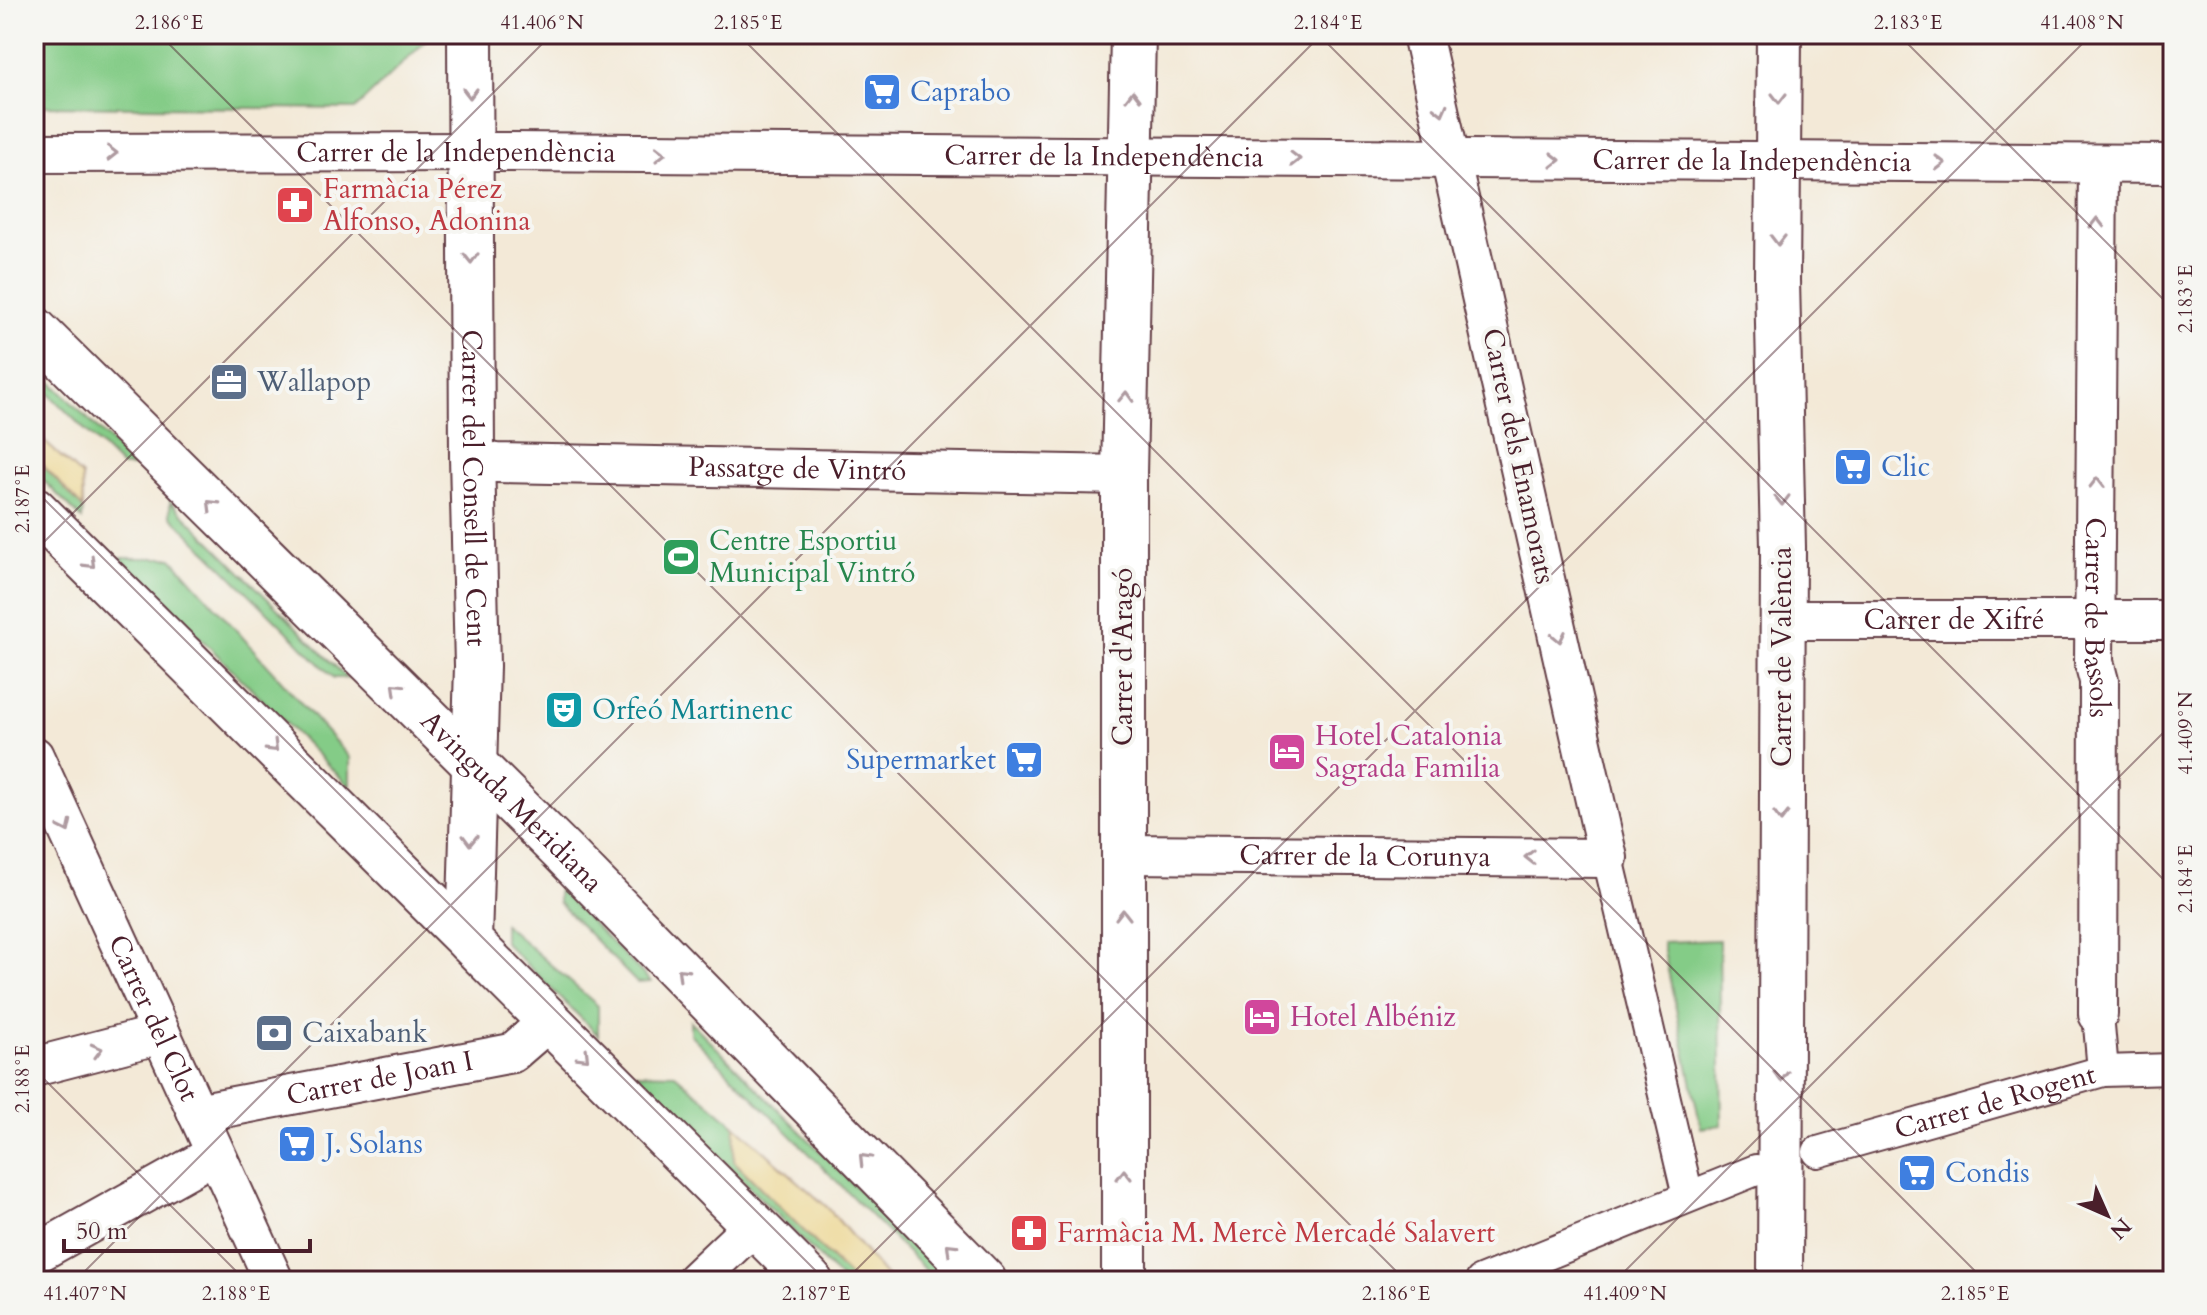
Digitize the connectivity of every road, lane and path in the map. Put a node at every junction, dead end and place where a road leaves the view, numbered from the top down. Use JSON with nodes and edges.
{"nodes":[{"id":1,"x":470,"y":34,"type":"edge"},
{"id":2,"x":1133,"y":34,"type":"edge"},
{"id":3,"x":1422,"y":34,"type":"edge"},
{"id":4,"x":1779,"y":34,"type":"edge"},
{"id":5,"x":470,"y":152,"type":"junction"},
{"id":6,"x":34,"y":153,"type":"edge"},
{"id":7,"x":1133,"y":157,"type":"junction"},
{"id":8,"x":1451,"y":160,"type":"junction"},
{"id":9,"x":1778,"y":162,"type":"junction"},
{"id":10,"x":2098,"y":164,"type":"junction"},
{"id":11,"x":2173,"y":164,"type":"edge"},
{"id":12,"x":34,"y":329,"type":"edge"},
{"id":13,"x":472,"y":457,"type":"junction"},
{"id":14,"x":1124,"y":475,"type":"junction"},
{"id":15,"x":34,"y":509,"type":"edge"},
{"id":16,"x":2096,"y":617,"type":"junction"},
{"id":17,"x":1782,"y":620,"type":"junction"},
{"id":18,"x":2173,"y":620,"type":"edge"},
{"id":19,"x":34,"y":756,"type":"edge"},
{"id":20,"x":472,"y":762,"type":"junction"},
{"id":21,"x":1123,"y":854,"type":"junction"},
{"id":22,"x":1610,"y":868,"type":"junction"},
{"id":23,"x":469,"y":941,"type":"junction"},
{"id":24,"x":2098,"y":1014,"type":"joint"},
{"id":25,"x":549,"y":1021,"type":"junction"},
{"id":26,"x":161,"y":1034,"type":"junction"},
{"id":27,"x":34,"y":1067,"type":"edge"},
{"id":28,"x":2173,"y":1069,"type":"edge"},
{"id":29,"x":2103,"y":1071,"type":"junction"},
{"id":30,"x":197,"y":1113,"type":"junction"},
{"id":31,"x":1818,"y":1152,"type":"dead end"},
{"id":32,"x":215,"y":1154,"type":"junction"},
{"id":33,"x":1756,"y":1170,"type":"dead end"},
{"id":34,"x":1688,"y":1196,"type":"junction"},
{"id":35,"x":754,"y":1225,"type":"junction"},
{"id":36,"x":34,"y":1255,"type":"edge"},
{"id":37,"x":274,"y":1281,"type":"edge"},
{"id":38,"x":695,"y":1281,"type":"edge"},
{"id":39,"x":810,"y":1281,"type":"edge"},
{"id":40,"x":984,"y":1281,"type":"edge"},
{"id":41,"x":1124,"y":1281,"type":"edge"},
{"id":42,"x":1481,"y":1281,"type":"edge"},
{"id":43,"x":1780,"y":1281,"type":"edge"}],
"edges":[{"from":1,"to":5,"type":"main road","name":"Carrer del Consell de Cent","one_way":true},
{"from":7,"to":2,"type":"main road","name":"Carrer d'Aragó","one_way":true},
{"from":3,"to":8,"type":"street","name":"Carrer dels Enamorats","one_way":true},
{"from":4,"to":9,"type":"main road","name":"Carrer de València","one_way":true},
{"from":6,"to":5,"type":"street","name":"Carrer de la Independència","one_way":true},
{"from":5,"to":7,"type":"street","name":"Carrer de la Independència","one_way":true},
{"from":5,"to":13,"type":"main road","name":"Carrer del Consell de Cent","one_way":true},
{"from":7,"to":8,"type":"street","name":"Carrer de la Independència","one_way":true},
{"from":14,"to":7,"type":"main road","name":"Carrer d'Aragó","one_way":true},
{"from":8,"to":9,"type":"street","name":"Carrer de la Independència","one_way":true},
{"from":8,"to":22,"type":"street","name":"Carrer dels Enamorats","one_way":true},
{"from":9,"to":10,"type":"street","name":"Carrer de la Independència","one_way":true},
{"from":9,"to":17,"type":"main road","name":"Carrer de València","one_way":true},
{"from":10,"to":11,"type":"street","name":"Carrer de la Independència"},
{"from":16,"to":10,"type":"street","name":"Carrer de Bassols","one_way":true},
{"from":20,"to":12,"type":"main road","name":"Avinguda Meridiana","one_way":true},
{"from":13,"to":14,"type":"street","name":"Passatge de Vintró"},
{"from":13,"to":20,"type":"main road","name":"Carrer del Consell de Cent"},
{"from":14,"to":21,"type":"main road","name":"Carrer d'Aragó"},
{"from":15,"to":23,"type":"main road","one_way":true},
{"from":16,"to":17,"type":"street","name":"Carrer de Xifré"},
{"from":16,"to":18,"type":"street","name":"Carrer de Xifré"},
{"from":16,"to":24,"type":"street","name":"Carrer de Bassols"},
{"from":17,"to":43,"type":"main road","name":"Carrer de València","one_way":true},
{"from":19,"to":26,"type":"street","name":"Carrer del Clot","one_way":true},
{"from":20,"to":23,"type":"main road","name":"Carrer del Consell de Cent","one_way":true},
{"from":40,"to":20,"type":"main road","name":"Avinguda Meridiana","one_way":true},
{"from":22,"to":21,"type":"street","name":"Carrer de la Corunya","one_way":true},
{"from":41,"to":21,"type":"main road","name":"Carrer d'Aragó","one_way":true},
{"from":22,"to":34,"type":"street"},
{"from":23,"to":25,"type":"main road"},
{"from":24,"to":29,"type":"street","name":"Carrer de Bassols"},
{"from":25,"to":30,"type":"street","name":"Carrer de Joan I"},
{"from":25,"to":35,"type":"main road","one_way":true},
{"from":27,"to":26,"type":"street","one_way":true},
{"from":26,"to":30,"type":"street","name":"Carrer del Clot"},
{"from":28,"to":29,"type":"street","name":"Carrer de Rogent"},
{"from":29,"to":31,"type":"street","name":"Carrer de Rogent"},
{"from":30,"to":32,"type":"street","name":"Carrer del Clot"},
{"from":32,"to":36,"type":"street"},
{"from":32,"to":37,"type":"street","name":"Carrer del Clot"},
{"from":33,"to":34,"type":"street"},
{"from":34,"to":42,"type":"street"},
{"from":35,"to":38,"type":"street"},
{"from":35,"to":39,"type":"main road"}]}
